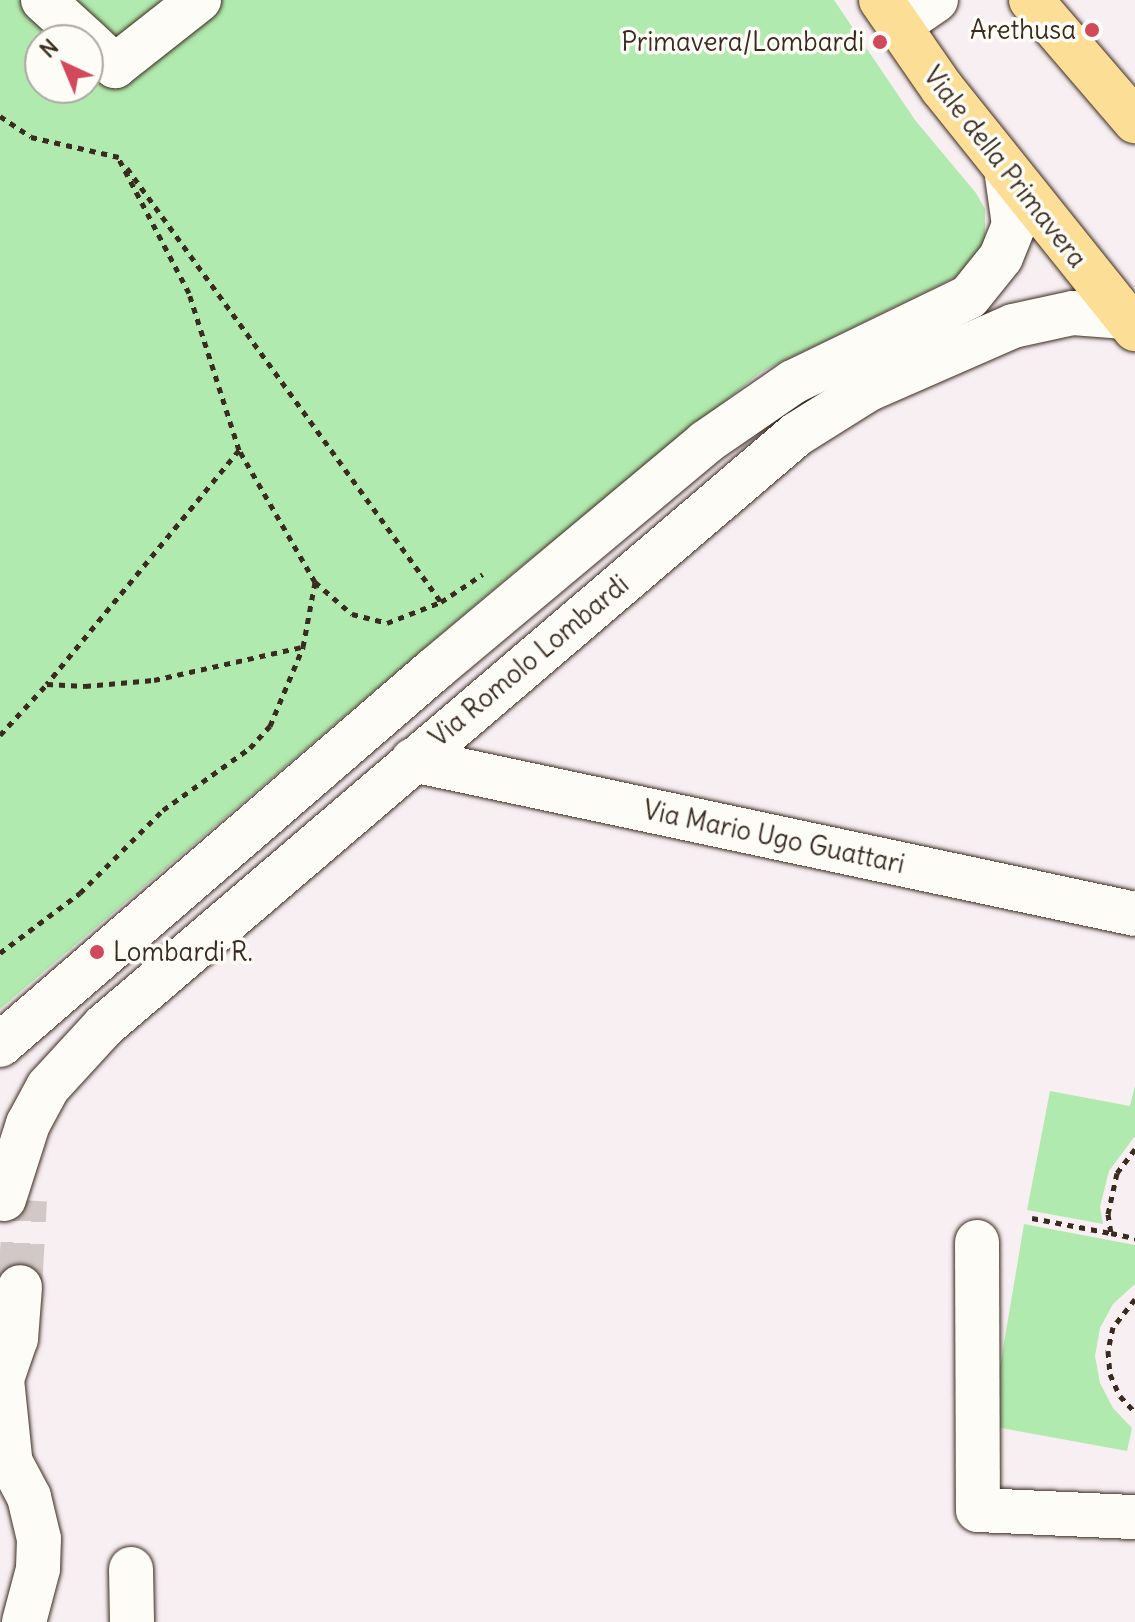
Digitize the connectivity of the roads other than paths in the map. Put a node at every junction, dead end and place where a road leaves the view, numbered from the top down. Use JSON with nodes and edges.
{"nodes":[{"id":1,"x":43,"y":0,"type":"edge"},
{"id":2,"x":199,"y":0,"type":"edge"},
{"id":3,"x":936,"y":0,"type":"edge"},
{"id":4,"x":1031,"y":0,"type":"edge"},
{"id":5,"x":890,"y":13,"type":"edge"},
{"id":6,"x":69,"y":24,"type":"edge"},
{"id":7,"x":104,"y":56,"type":"edge"},
{"id":8,"x":1135,"y":121,"type":"edge"},
{"id":9,"x":1006,"y":169,"type":"junction"},
{"id":10,"x":1130,"y":323,"type":"edge"},
{"id":11,"x":413,"y":760,"type":"junction"},
{"id":12,"x":1135,"y":914,"type":"edge"},
{"id":13,"x":0,"y":1045,"type":"edge"},
{"id":14,"x":14,"y":1200,"type":"tunnel mouth"},
{"id":15,"x":977,"y":1242,"type":"dead end"},
{"id":16,"x":20,"y":1287,"type":"tunnel mouth"},
{"id":17,"x":1,"y":1368,"type":"edge"},
{"id":18,"x":5,"y":1449,"type":"edge"},
{"id":19,"x":1135,"y":1517,"type":"edge"},
{"id":20,"x":38,"y":1569,"type":"junction"},
{"id":21,"x":131,"y":1569,"type":"dead end"},
{"id":22,"x":24,"y":1622,"type":"edge"},
{"id":23,"x":62,"y":1622,"type":"edge"},
{"id":24,"x":132,"y":1622,"type":"edge"}],
"edges":[{"from":1,"to":6,"type":"street"},
{"from":2,"to":7,"type":"street"},
{"from":3,"to":5,"type":"street"},
{"from":4,"to":8,"type":"main road"},
{"from":5,"to":9,"type":"main road","name":"Viale della Primavera"},
{"from":9,"to":10,"type":"main road","name":"Viale della Primavera"},
{"from":9,"to":13,"type":"street","name":"Via Romolo Lombardi"},
{"from":10,"to":11,"type":"street","name":"Via Romolo Lombardi"},
{"from":11,"to":12,"type":"street","name":"Via Mario Ugo Guattari"},
{"from":11,"to":14,"type":"street","name":"Via Romolo Lombardi"},
{"from":15,"to":19,"type":"street"},
{"from":16,"to":17,"type":"street"},
{"from":17,"to":18,"type":"street"},
{"from":18,"to":20,"type":"street"},
{"from":20,"to":22,"type":"street"},
{"from":20,"to":23,"type":"street"},
{"from":21,"to":24,"type":"street"}]}
